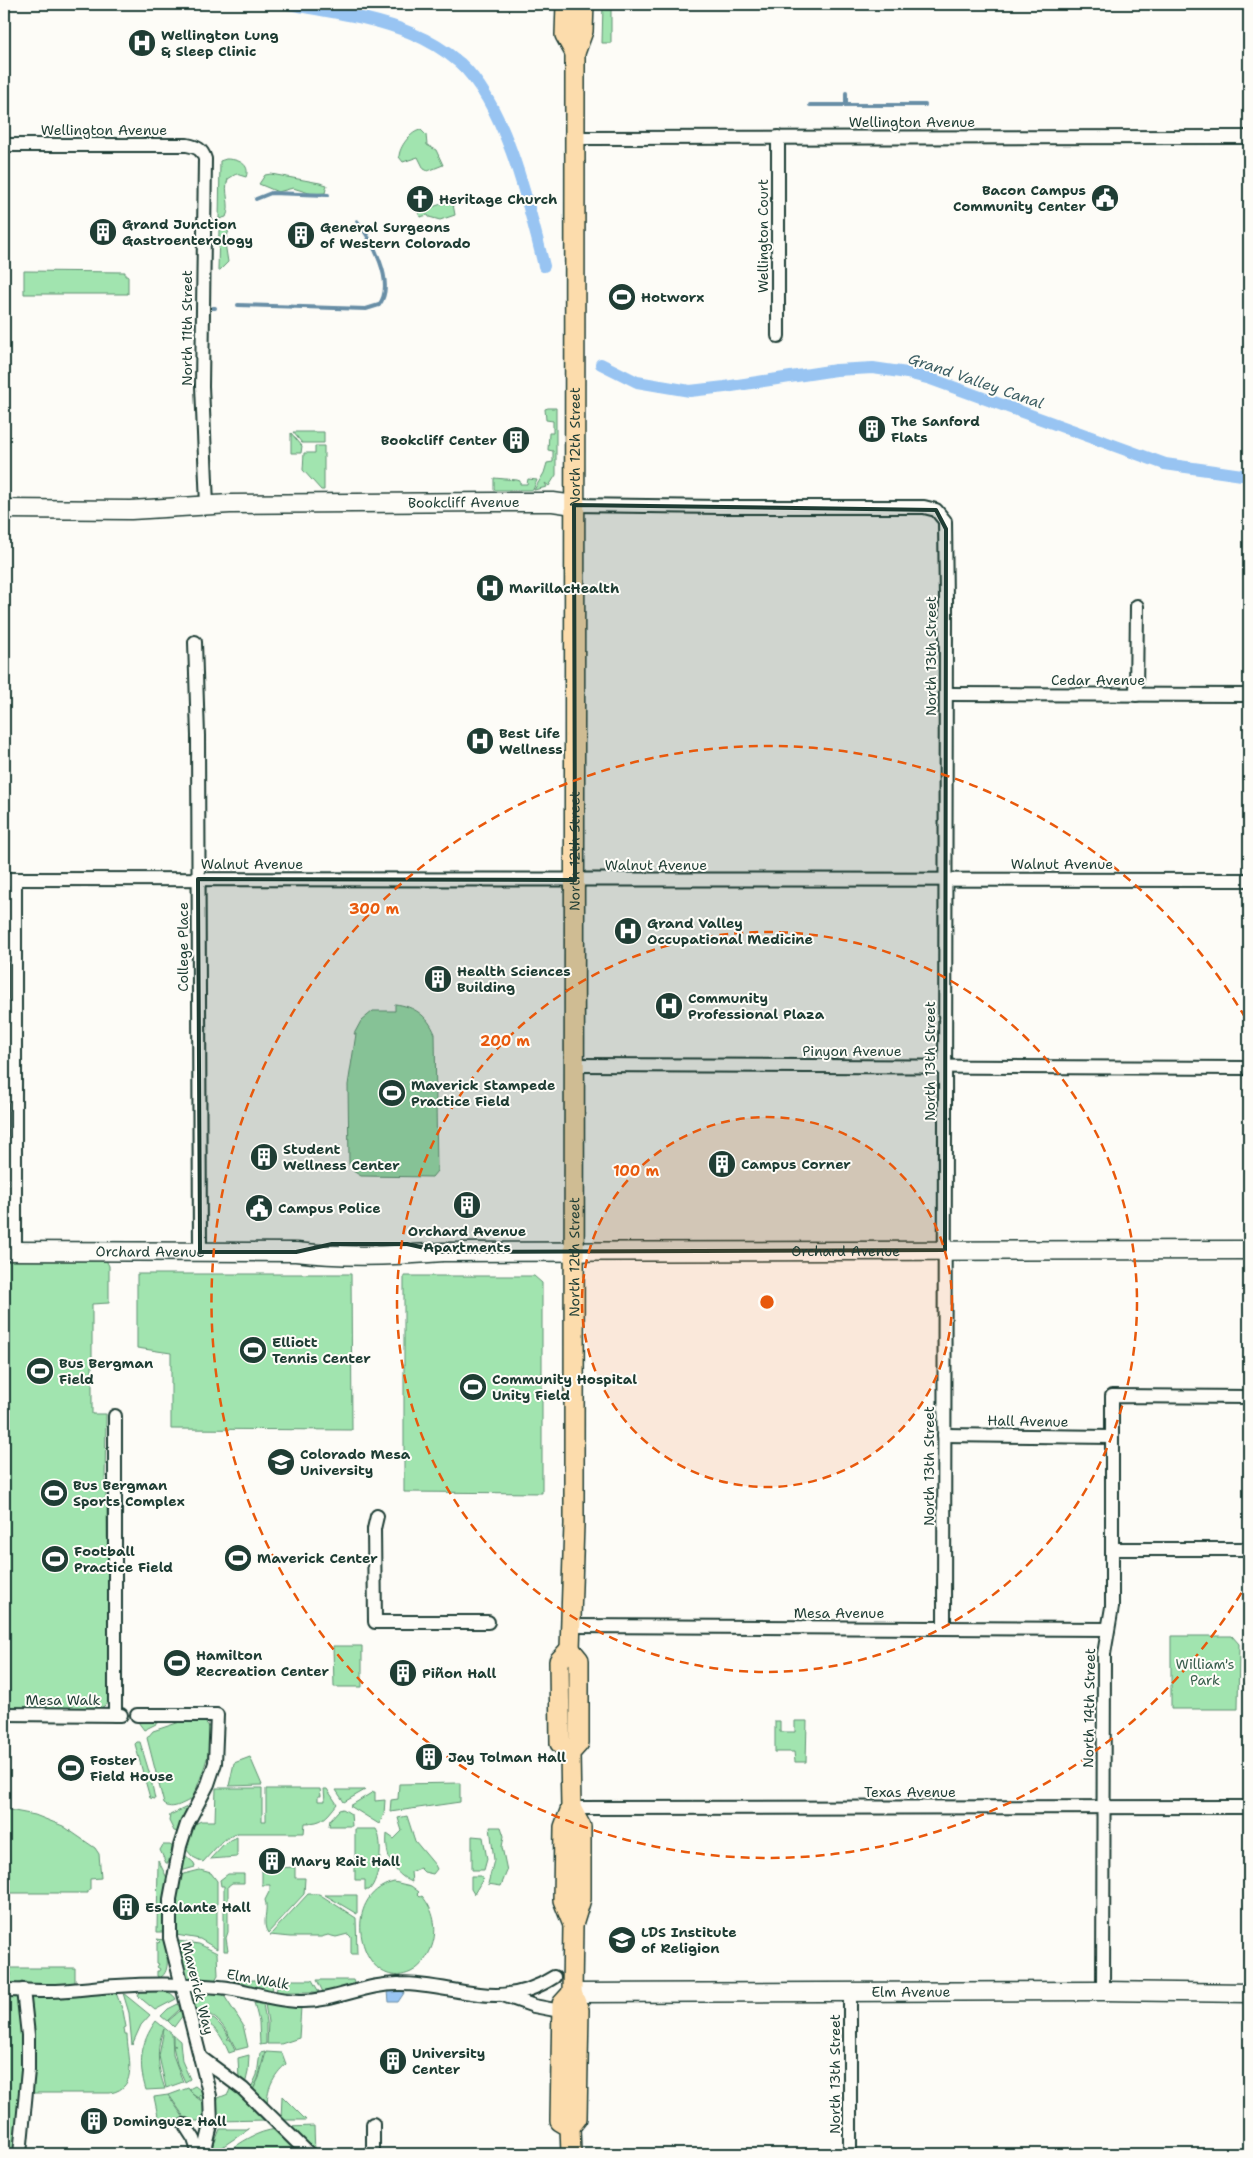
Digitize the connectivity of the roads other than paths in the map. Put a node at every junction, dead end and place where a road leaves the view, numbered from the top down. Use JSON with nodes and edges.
{"nodes":[{"id":1,"x":566,"y":4,"type":"edge"},
{"id":2,"x":584,"y":4,"type":"edge"},
{"id":3,"x":575,"y":53,"type":"junction"},
{"id":4,"x":1249,"y":137,"type":"edge"},
{"id":5,"x":575,"y":138,"type":"junction"},
{"id":6,"x":778,"y":138,"type":"junction"},
{"id":7,"x":4,"y":145,"type":"edge"},
{"id":8,"x":203,"y":152,"type":"joint"},
{"id":9,"x":778,"y":336,"type":"dead end"},
{"id":10,"x":207,"y":504,"type":"junction"},
{"id":11,"x":574,"y":504,"type":"junction"},
{"id":12,"x":924,"y":507,"type":"joint"},
{"id":13,"x":4,"y":509,"type":"edge"},
{"id":14,"x":1136,"y":606,"type":"dead end"},
{"id":15,"x":195,"y":642,"type":"dead end"},
{"id":16,"x":946,"y":694,"type":"junction"},
{"id":17,"x":1136,"y":695,"type":"junction"},
{"id":18,"x":1249,"y":695,"type":"edge"},
{"id":19,"x":9,"y":879,"type":"edge"},
{"id":20,"x":198,"y":879,"type":"junction"},
{"id":21,"x":946,"y":879,"type":"junction"},
{"id":22,"x":574,"y":880,"type":"junction"},
{"id":23,"x":1249,"y":880,"type":"edge"},
{"id":24,"x":9,"y":1020,"type":"edge"},
{"id":25,"x":574,"y":1065,"type":"junction"},
{"id":26,"x":945,"y":1066,"type":"junction"},
{"id":27,"x":1249,"y":1068,"type":"edge"},
{"id":28,"x":9,"y":1124,"type":"edge"},
{"id":29,"x":945,"y":1250,"type":"junction"},
{"id":30,"x":1249,"y":1250,"type":"edge"},
{"id":31,"x":10,"y":1251,"type":"edge"},
{"id":32,"x":200,"y":1252,"type":"junction"},
{"id":33,"x":574,"y":1252,"type":"junction"},
{"id":34,"x":1249,"y":1397,"type":"edge"},
{"id":35,"x":115,"y":1416,"type":"dead end"},
{"id":36,"x":944,"y":1435,"type":"junction"},
{"id":37,"x":1112,"y":1437,"type":"junction"},
{"id":38,"x":377,"y":1516,"type":"dead end"},
{"id":39,"x":1112,"y":1549,"type":"junction"},
{"id":40,"x":1249,"y":1549,"type":"edge"},
{"id":41,"x":488,"y":1622,"type":"dead end"},
{"id":42,"x":570,"y":1626,"type":"junction"},
{"id":43,"x":944,"y":1628,"type":"junction"},
{"id":44,"x":1108,"y":1629,"type":"junction"},
{"id":45,"x":4,"y":1714,"type":"edge"},
{"id":46,"x":137,"y":1715,"type":"dead end"},
{"id":47,"x":1103,"y":1807,"type":"junction"},
{"id":48,"x":1249,"y":1807,"type":"edge"},
{"id":49,"x":571,"y":1808,"type":"junction"},
{"id":50,"x":554,"y":1977,"type":"dead end"},
{"id":51,"x":182,"y":1986,"type":"junction"},
{"id":52,"x":4,"y":1990,"type":"edge"},
{"id":53,"x":23,"y":1990,"type":"junction"},
{"id":54,"x":1102,"y":1991,"type":"junction"},
{"id":55,"x":572,"y":1993,"type":"junction"},
{"id":56,"x":850,"y":1993,"type":"junction"},
{"id":57,"x":1249,"y":1993,"type":"edge"},
{"id":58,"x":503,"y":1995,"type":"junction"},
{"id":59,"x":555,"y":2010,"type":"dead end"},
{"id":60,"x":200,"y":2057,"type":"junction"},
{"id":61,"x":373,"y":2124,"type":"dead end"},
{"id":62,"x":185,"y":2125,"type":"dead end"},
{"id":63,"x":20,"y":2154,"type":"edge"},
{"id":64,"x":199,"y":2154,"type":"edge"},
{"id":65,"x":204,"y":2154,"type":"edge"},
{"id":66,"x":309,"y":2154,"type":"edge"},
{"id":67,"x":374,"y":2154,"type":"edge"},
{"id":68,"x":571,"y":2154,"type":"edge"},
{"id":69,"x":850,"y":2154,"type":"edge"}],
"edges":[{"from":1,"to":3,"type":"main road","name":"North 12th Street"},
{"from":2,"to":3,"type":"main road","name":"North 12th Street"},
{"from":3,"to":5,"type":"main road","name":"North 12th Street"},
{"from":4,"to":6,"type":"street","name":"Wellington Avenue"},
{"from":5,"to":6,"type":"street","name":"Wellington Avenue"},
{"from":5,"to":11,"type":"main road","name":"North 12th Street"},
{"from":6,"to":9,"type":"street","name":"Wellington Court"},
{"from":7,"to":8,"type":"street","name":"Wellington Avenue"},
{"from":8,"to":10,"type":"street","name":"North 11th Street"},
{"from":10,"to":11,"type":"street","name":"Bookcliff Avenue"},
{"from":10,"to":13,"type":"street","name":"Bookcliff Avenue"},
{"from":11,"to":12,"type":"street","name":"Bookcliff Avenue"},
{"from":11,"to":22,"type":"main road","name":"North 12th Street"},
{"from":12,"to":16,"type":"street","name":"North 13th Street"},
{"from":14,"to":17,"type":"street"},
{"from":15,"to":20,"type":"street","name":"College Place"},
{"from":16,"to":17,"type":"street","name":"Cedar Avenue"},
{"from":16,"to":21,"type":"street","name":"North 13th Street"},
{"from":17,"to":18,"type":"street","name":"Cedar Avenue"},
{"from":19,"to":20,"type":"street","name":"Walnut Avenue"},
{"from":19,"to":24,"type":"street"},
{"from":20,"to":22,"type":"street","name":"Walnut Avenue"},
{"from":20,"to":32,"type":"street","name":"College Place"},
{"from":21,"to":22,"type":"street","name":"Walnut Avenue"},
{"from":21,"to":23,"type":"street","name":"Walnut Avenue"},
{"from":21,"to":26,"type":"street","name":"North 13th Street"},
{"from":22,"to":25,"type":"main road","name":"North 12th Street"},
{"from":24,"to":28,"type":"street"},
{"from":25,"to":26,"type":"street","name":"Pinyon Avenue"},
{"from":25,"to":33,"type":"main road","name":"North 12th Street"},
{"from":26,"to":27,"type":"street","name":"Pinyon Avenue"},
{"from":26,"to":29,"type":"street","name":"North 13th Street"},
{"from":28,"to":31,"type":"street"},
{"from":29,"to":30,"type":"street","name":"Orchard Avenue"},
{"from":29,"to":33,"type":"street","name":"Orchard Avenue"},
{"from":29,"to":36,"type":"street","name":"North 13th Street"},
{"from":31,"to":32,"type":"street","name":"Orchard Avenue"},
{"from":32,"to":33,"type":"street","name":"Orchard Avenue"},
{"from":33,"to":42,"type":"main road","name":"North 12th Street"},
{"from":34,"to":37,"type":"street","name":"North 14th Street"},
{"from":35,"to":45,"type":"street","name":"Mesa Walk"},
{"from":36,"to":37,"type":"street","name":"Hall Avenue"},
{"from":36,"to":43,"type":"street","name":"North 13th Street"},
{"from":37,"to":39,"type":"street","name":"North 14th Street"},
{"from":38,"to":41,"type":"street"},
{"from":39,"to":40,"type":"street"},
{"from":39,"to":44,"type":"street","name":"North 14th Street"},
{"from":42,"to":43,"type":"street","name":"Mesa Avenue"},
{"from":42,"to":49,"type":"main road","name":"North 12th Street"},
{"from":43,"to":44,"type":"street","name":"Mesa Avenue"},
{"from":44,"to":47,"type":"street","name":"North 14th Street"},
{"from":46,"to":51,"type":"street","name":"Maverick Way"},
{"from":47,"to":48,"type":"street","name":"Texas Avenue"},
{"from":47,"to":49,"type":"street","name":"Texas Avenue"},
{"from":47,"to":54,"type":"street","name":"North 14th Street"},
{"from":49,"to":55,"type":"main road","name":"North 12th Street"},
{"from":50,"to":58,"type":"street","name":"Elm Walk"},
{"from":51,"to":53,"type":"street","name":"Elm Walk"},
{"from":51,"to":58,"type":"street","name":"Elm Walk"},
{"from":51,"to":60,"type":"street","name":"Maverick Way"},
{"from":52,"to":53,"type":"street","name":"Elm Walk"},
{"from":53,"to":63,"type":"street"},
{"from":54,"to":56,"type":"street","name":"Elm Avenue"},
{"from":54,"to":57,"type":"street","name":"Elm Avenue"},
{"from":55,"to":56,"type":"street","name":"Elm Avenue"},
{"from":55,"to":68,"type":"main road","name":"North 12th Street"},
{"from":56,"to":69,"type":"street","name":"North 13th Street"},
{"from":58,"to":59,"type":"street","name":"Elm Walk"},
{"from":60,"to":65,"type":"street","name":"Maverick Way"},
{"from":60,"to":66,"type":"street"},
{"from":61,"to":67,"type":"street"},
{"from":62,"to":64,"type":"street"}]}
